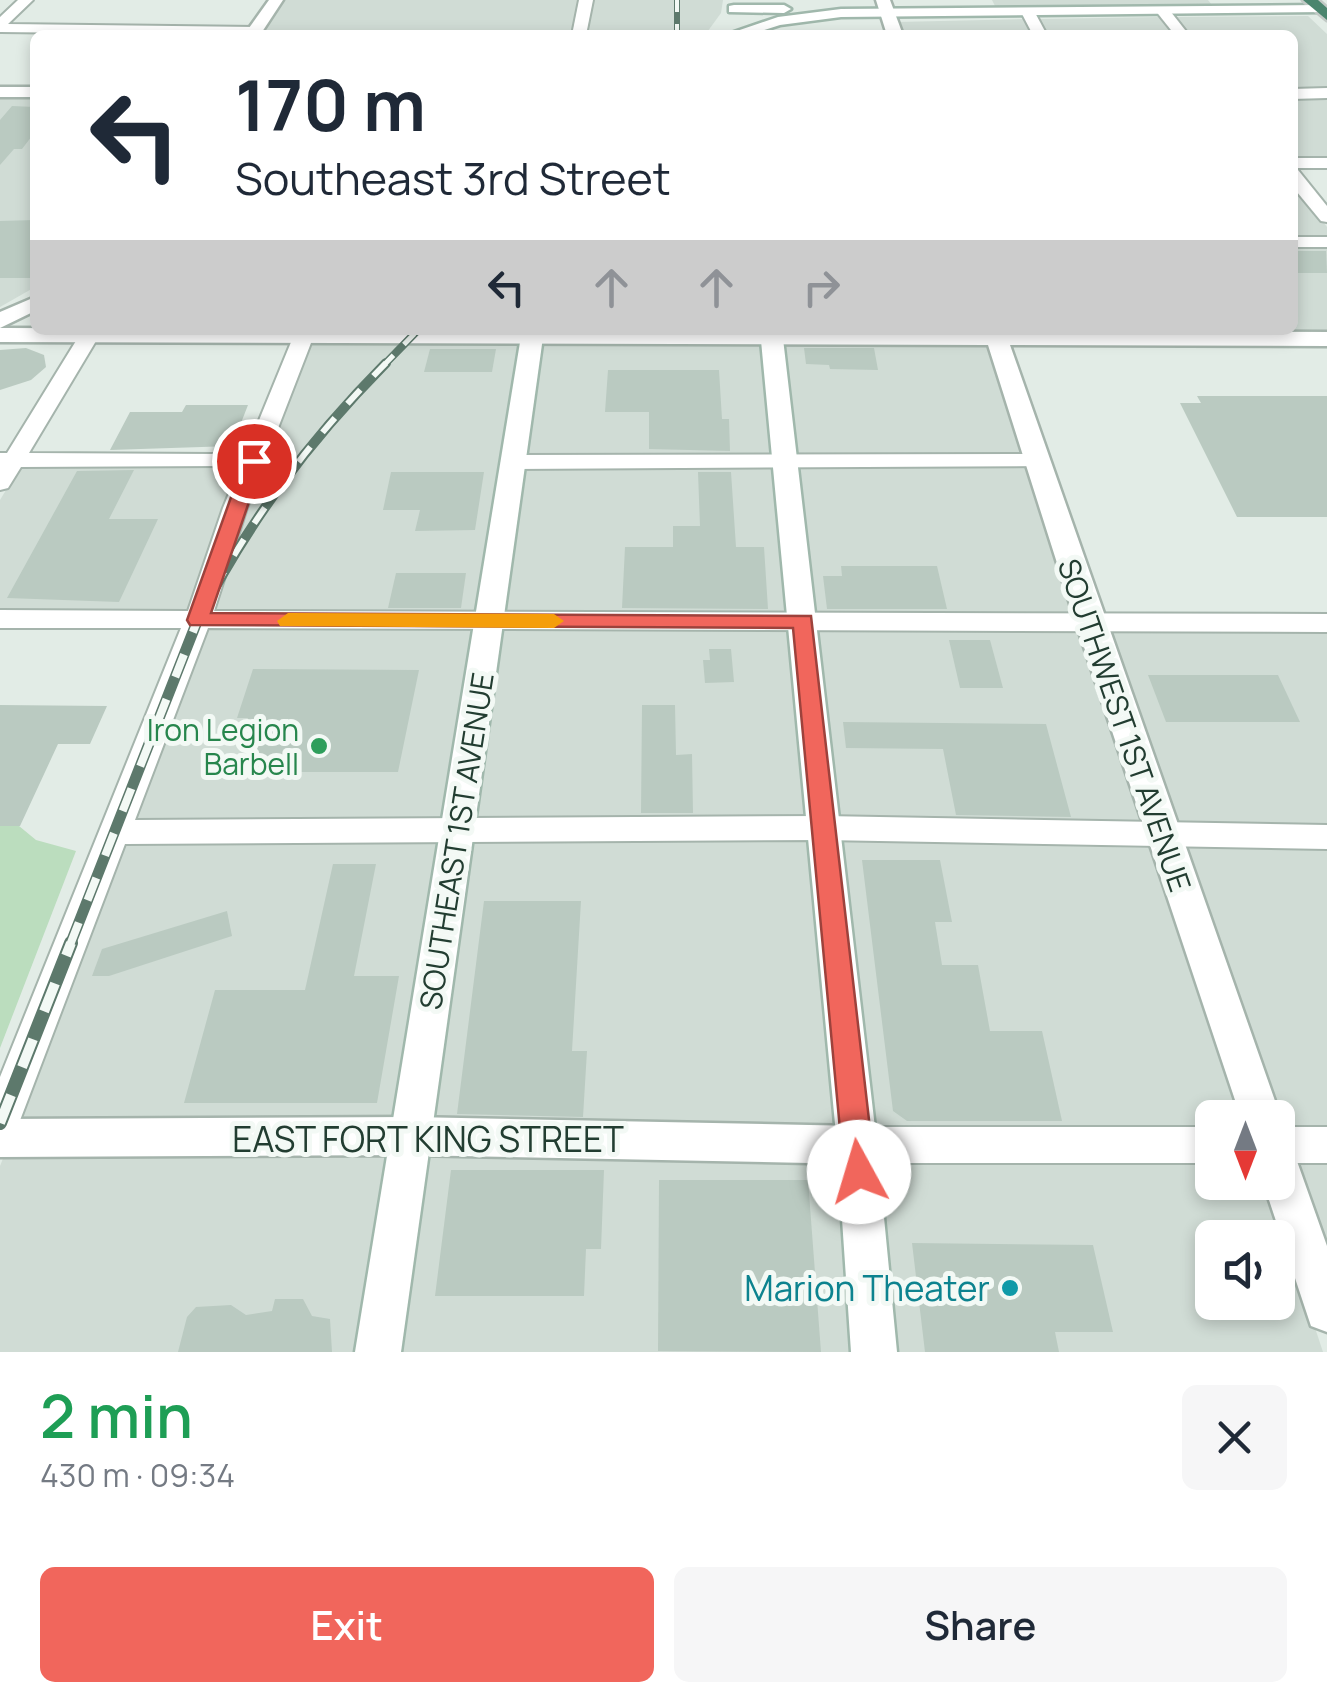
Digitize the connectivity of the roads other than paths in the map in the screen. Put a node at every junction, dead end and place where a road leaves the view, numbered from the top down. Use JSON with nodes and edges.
{"nodes":[{"id":1,"x":26,"y":0,"type":"edge"},
{"id":2,"x":276,"y":0,"type":"edge"},
{"id":3,"x":586,"y":0,"type":"edge"},
{"id":4,"x":731,"y":3,"type":"edge"},
{"id":5,"x":990,"y":6,"type":"edge"},
{"id":6,"x":885,"y":7,"type":"edge"},
{"id":7,"x":1319,"y":8,"type":"edge"},
{"id":8,"x":1162,"y":10,"type":"junction"},
{"id":9,"x":1028,"y":12,"type":"junction"},
{"id":10,"x":866,"y":14,"type":"junction"},
{"id":11,"x":0,"y":26,"type":"edge"},
{"id":12,"x":145,"y":30,"type":"edge"},
{"id":13,"x":256,"y":30,"type":"edge"},
{"id":14,"x":581,"y":30,"type":"edge"},
{"id":15,"x":731,"y":30,"type":"edge"},
{"id":16,"x":740,"y":30,"type":"edge"},
{"id":17,"x":788,"y":30,"type":"edge"},
{"id":18,"x":1037,"y":30,"type":"edge"},
{"id":19,"x":1178,"y":30,"type":"edge"},
{"id":20,"x":0,"y":92,"type":"edge"},
{"id":21,"x":30,"y":92,"type":"edge"},
{"id":22,"x":1327,"y":93,"type":"edge"},
{"id":23,"x":1298,"y":94,"type":"edge"},
{"id":24,"x":1327,"y":162,"type":"edge"},
{"id":25,"x":1298,"y":163,"type":"edge"},
{"id":26,"x":1298,"y":181,"type":"edge"},
{"id":27,"x":1327,"y":217,"type":"edge"},
{"id":28,"x":1298,"y":242,"type":"edge"},
{"id":29,"x":1327,"y":242,"type":"edge"},
{"id":30,"x":30,"y":307,"type":"edge"},
{"id":31,"x":0,"y":322,"type":"edge"},
{"id":32,"x":0,"y":335,"type":"edge"},
{"id":33,"x":30,"y":335,"type":"edge"},
{"id":34,"x":74,"y":335,"type":"edge"},
{"id":35,"x":305,"y":335,"type":"edge"},
{"id":36,"x":532,"y":335,"type":"edge"},
{"id":37,"x":771,"y":335,"type":"edge"},
{"id":38,"x":995,"y":335,"type":"edge"},
{"id":39,"x":1232,"y":335,"type":"edge"},
{"id":40,"x":1327,"y":339,"type":"edge"},
{"id":41,"x":7,"y":460,"type":"edge"},
{"id":42,"x":214,"y":461,"type":"dead end"},
{"id":43,"x":783,"y":461,"type":"junction"},
{"id":44,"x":1036,"y":461,"type":"junction"},
{"id":45,"x":514,"y":462,"type":"junction"},
{"id":46,"x":0,"y":483,"type":"edge"},
{"id":47,"x":0,"y":619,"type":"edge"},
{"id":48,"x":198,"y":620,"type":"junction"},
{"id":49,"x":489,"y":621,"type":"junction"},
{"id":50,"x":803,"y":621,"type":"junction"},
{"id":51,"x":1090,"y":622,"type":"junction"},
{"id":52,"x":1327,"y":622,"type":"edge"},
{"id":53,"x":824,"y":828,"type":"junction"},
{"id":54,"x":459,"y":831,"type":"junction"},
{"id":55,"x":114,"y":832,"type":"junction"},
{"id":56,"x":1163,"y":836,"type":"junction"},
{"id":57,"x":1327,"y":837,"type":"edge"},
{"id":58,"x":1256,"y":1100,"type":"edge"},
{"id":59,"x":0,"y":1124,"type":"edge"},
{"id":60,"x":412,"y":1136,"type":"junction"},
{"id":61,"x":0,"y":1138,"type":"edge"},
{"id":62,"x":857,"y":1144,"type":"junction"},
{"id":63,"x":1195,"y":1144,"type":"edge"},
{"id":64,"x":1295,"y":1145,"type":"edge"},
{"id":65,"x":1327,"y":1146,"type":"edge"},
{"id":66,"x":1290,"y":1200,"type":"edge"},
{"id":67,"x":1327,"y":1310,"type":"edge"},
{"id":68,"x":378,"y":1352,"type":"edge"},
{"id":69,"x":874,"y":1352,"type":"edge"}],
"edges":[{"from":1,"to":11,"type":"street"},
{"from":2,"to":13,"type":"main road"},
{"from":3,"to":14,"type":"street"},
{"from":4,"to":10,"type":"main road"},
{"from":4,"to":15,"type":"main road"},
{"from":5,"to":6,"type":"main road"},
{"from":5,"to":9,"type":"main road"},
{"from":6,"to":10,"type":"main road"},
{"from":6,"to":17,"type":"main road"},
{"from":7,"to":8,"type":"main road"},
{"from":8,"to":9,"type":"main road"},
{"from":8,"to":19,"type":"street"},
{"from":9,"to":18,"type":"street"},
{"from":10,"to":16,"type":"main road"},
{"from":11,"to":12,"type":"street"},
{"from":20,"to":21,"type":"main road"},
{"from":22,"to":23,"type":"street"},
{"from":24,"to":25,"type":"street"},
{"from":26,"to":27,"type":"street"},
{"from":28,"to":29,"type":"street"},
{"from":30,"to":31,"type":"main road"},
{"from":32,"to":33,"type":"main road"},
{"from":34,"to":41,"type":"street"},
{"from":35,"to":48,"type":"street"},
{"from":36,"to":45,"type":"main road","name":"SOUTHEAST 1ST AVENUE"},
{"from":37,"to":43,"type":"main road"},
{"from":38,"to":44,"type":"main road","name":"SOUTHWEST 1ST AVENUE"},
{"from":39,"to":40,"type":"main road"},
{"from":41,"to":42,"type":"street"},
{"from":41,"to":46,"type":"street"},
{"from":43,"to":44,"type":"street"},
{"from":43,"to":45,"type":"street"},
{"from":43,"to":50,"type":"main road"},
{"from":44,"to":51,"type":"main road","name":"SOUTHWEST 1ST AVENUE"},
{"from":45,"to":49,"type":"main road","name":"SOUTHEAST 1ST AVENUE"},
{"from":47,"to":48,"type":"street"},
{"from":48,"to":49,"type":"street"},
{"from":48,"to":55,"type":"street"},
{"from":49,"to":50,"type":"street"},
{"from":49,"to":54,"type":"main road","name":"SOUTHEAST 1ST AVENUE"},
{"from":50,"to":51,"type":"street"},
{"from":50,"to":53,"type":"main road"},
{"from":51,"to":52,"type":"street"},
{"from":51,"to":56,"type":"main road","name":"SOUTHWEST 1ST AVENUE"},
{"from":53,"to":54,"type":"street"},
{"from":53,"to":56,"type":"street"},
{"from":53,"to":62,"type":"main road"},
{"from":54,"to":55,"type":"street"},
{"from":54,"to":60,"type":"main road","name":"SOUTHEAST 1ST AVENUE"},
{"from":55,"to":59,"type":"street"},
{"from":56,"to":57,"type":"street"},
{"from":56,"to":58,"type":"main road","name":"SOUTHWEST 1ST AVENUE"},
{"from":60,"to":61,"type":"main road","name":"EAST FORT KING STREET"},
{"from":60,"to":62,"type":"main road","name":"EAST FORT KING STREET"},
{"from":60,"to":68,"type":"main road","name":"SOUTHEAST 1ST AVENUE"},
{"from":62,"to":63,"type":"street"},
{"from":62,"to":69,"type":"main road"},
{"from":64,"to":65,"type":"street"},
{"from":66,"to":67,"type":"main road"}]}
